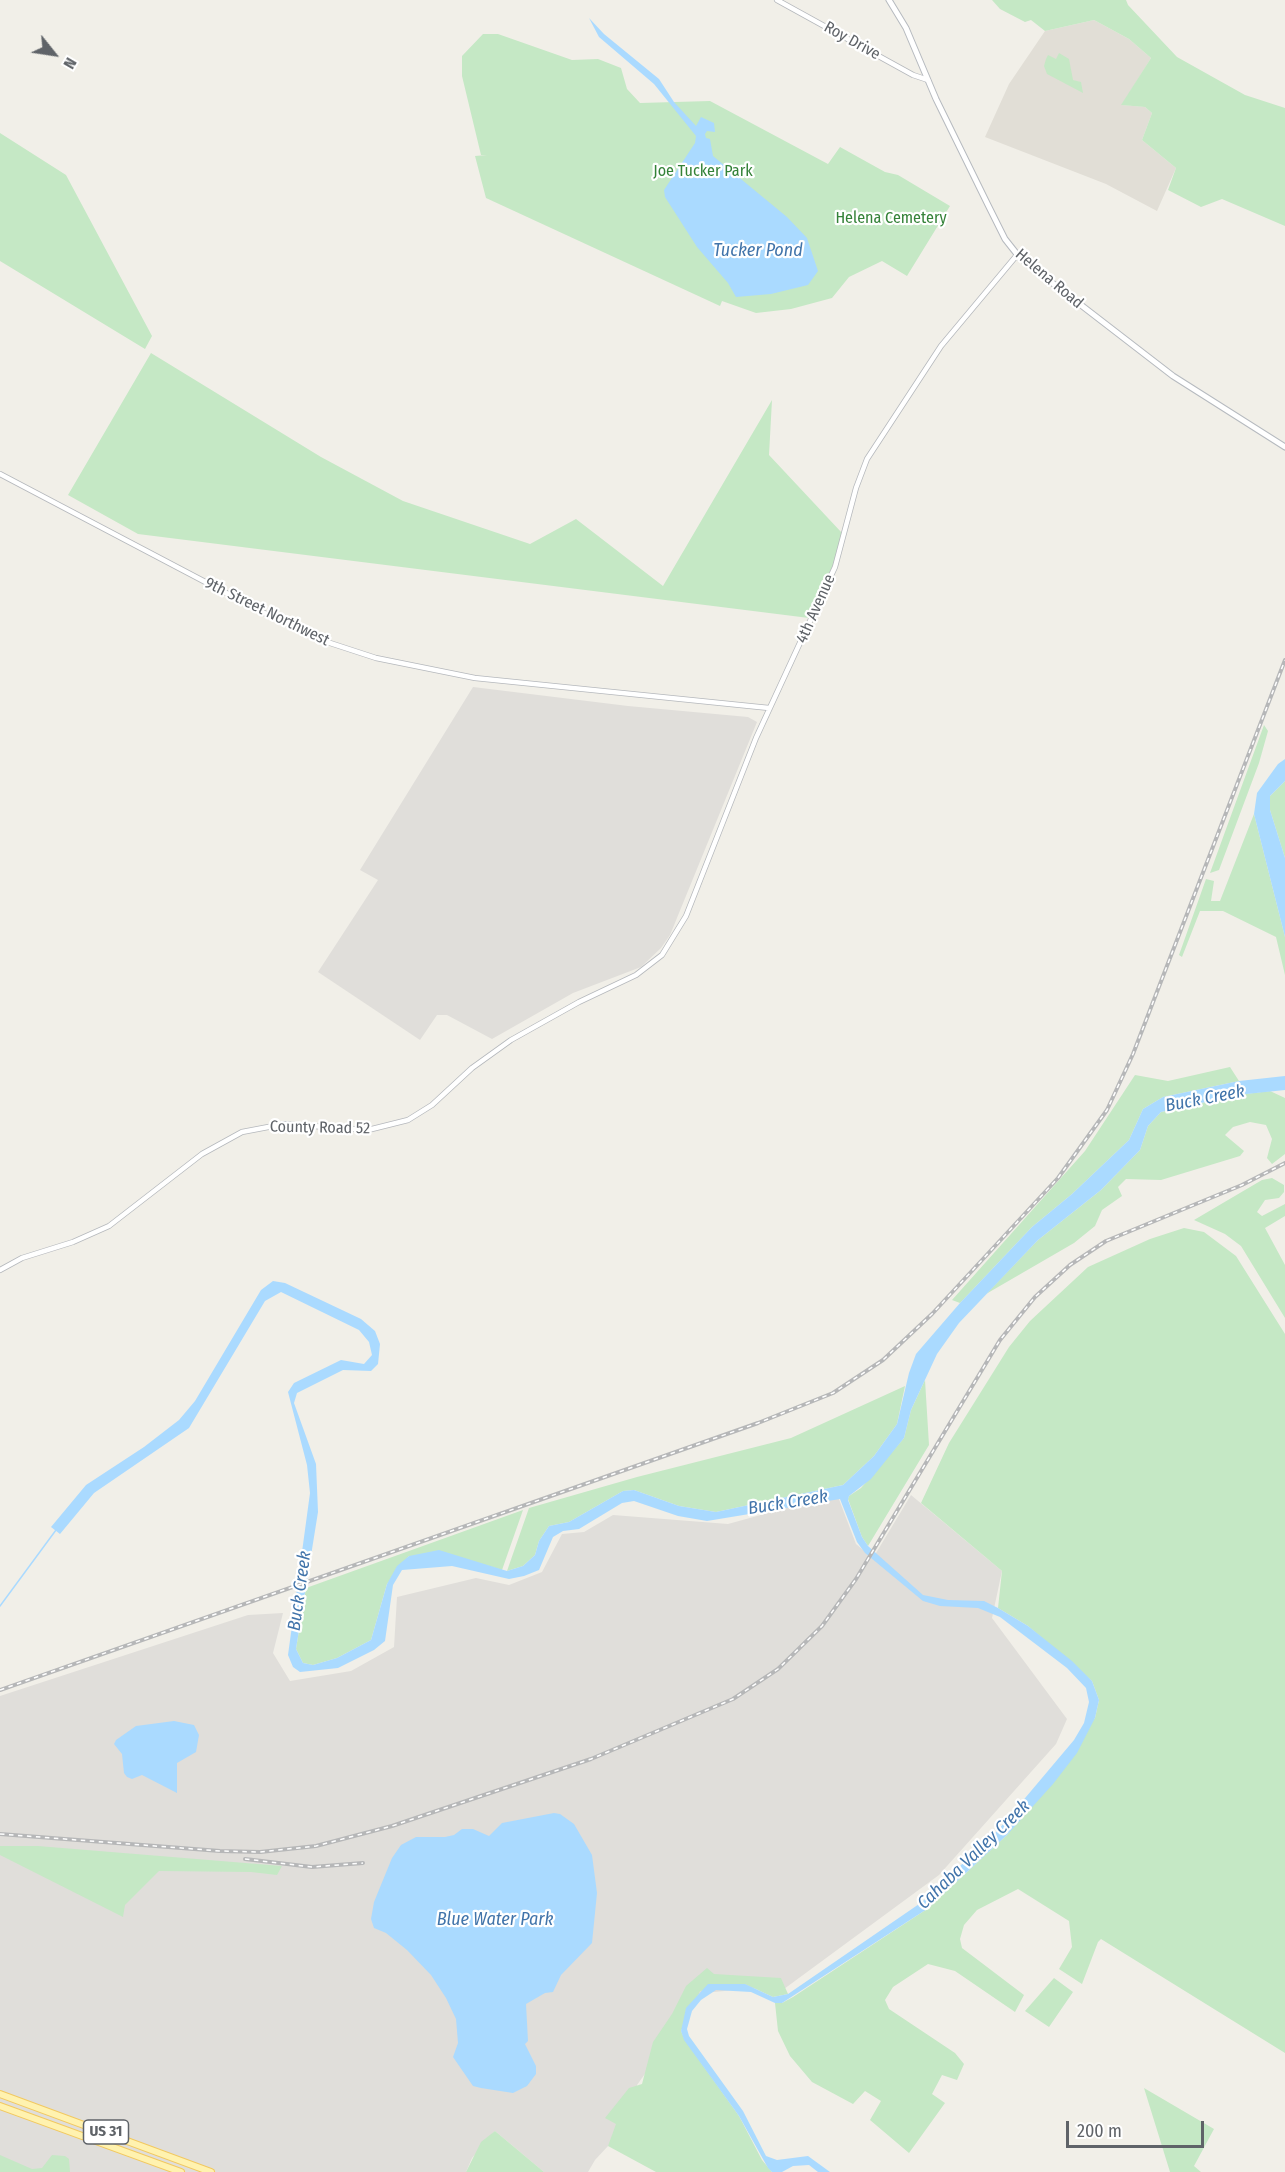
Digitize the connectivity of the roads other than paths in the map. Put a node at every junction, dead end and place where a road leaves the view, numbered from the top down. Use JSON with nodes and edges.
{"nodes":[{"id":1,"x":777,"y":0,"type":"edge"},
{"id":2,"x":889,"y":0,"type":"edge"},
{"id":3,"x":927,"y":80,"type":"junction"},
{"id":4,"x":1017,"y":255,"type":"junction"},
{"id":5,"x":1285,"y":447,"type":"edge"},
{"id":6,"x":0,"y":474,"type":"edge"},
{"id":7,"x":769,"y":708,"type":"junction"},
{"id":8,"x":636,"y":975,"type":"joint"},
{"id":9,"x":0,"y":1270,"type":"edge"},
{"id":10,"x":0,"y":2094,"type":"edge"},
{"id":11,"x":24,"y":2103,"type":"junction"},
{"id":12,"x":0,"y":2106,"type":"edge"},
{"id":13,"x":20,"y":2114,"type":"junction"},
{"id":14,"x":86,"y":2125,"type":"junction"},
{"id":15,"x":82,"y":2136,"type":"junction"},
{"id":16,"x":138,"y":2144,"type":"junction"},
{"id":17,"x":133,"y":2154,"type":"junction"},
{"id":18,"x":189,"y":2163,"type":"junction"},
{"id":19,"x":181,"y":2172,"type":"edge"},
{"id":20,"x":211,"y":2172,"type":"edge"}],
"edges":[{"from":1,"to":3,"type":"street","name":"Roy Drive"},
{"from":2,"to":3,"type":"main road","name":"Helena Road"},
{"from":3,"to":4,"type":"main road","name":"Helena Road"},
{"from":4,"to":5,"type":"main road","name":"Helena Road"},
{"from":4,"to":7,"type":"street","name":"4th Avenue"},
{"from":6,"to":7,"type":"street","name":"9th Street Northwest"},
{"from":7,"to":8,"type":"street","name":"4th Avenue"},
{"from":8,"to":9,"type":"street","name":"County Road 52"},
{"from":10,"to":11,"type":"main road","number":"US 31"},
{"from":11,"to":13,"type":"main road"},
{"from":11,"to":14,"type":"main road","number":"US 31"},
{"from":12,"to":13,"type":"main road","number":"US 31"},
{"from":13,"to":15,"type":"main road","number":"US 31"},
{"from":14,"to":15,"type":"main road"},
{"from":14,"to":16,"type":"main road","number":"US 31"},
{"from":15,"to":17,"type":"main road","number":"US 31"},
{"from":16,"to":17,"type":"main road"},
{"from":16,"to":18,"type":"main road","number":"US 31"},
{"from":17,"to":19,"type":"main road","number":"US 31"},
{"from":18,"to":19,"type":"main road"},
{"from":18,"to":20,"type":"main road","number":"US 31"}]}
